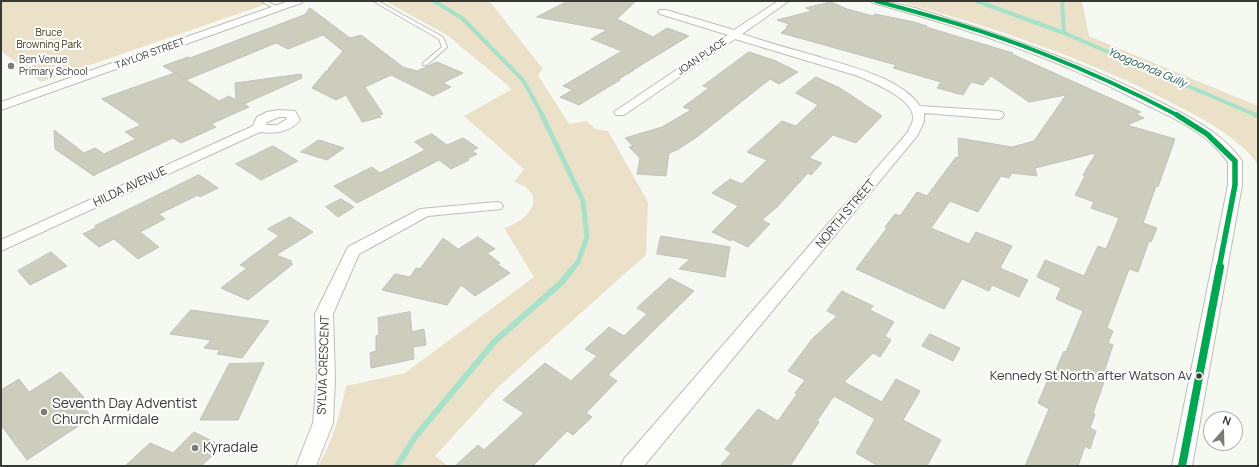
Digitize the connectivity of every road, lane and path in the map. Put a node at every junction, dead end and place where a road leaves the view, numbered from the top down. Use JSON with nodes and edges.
{"nodes":[{"id":1,"x":263,"y":1,"type":"edge"},
{"id":2,"x":298,"y":1,"type":"edge"},
{"id":3,"x":375,"y":1,"type":"edge"},
{"id":4,"x":784,"y":1,"type":"edge"},
{"id":5,"x":876,"y":1,"type":"edge"},
{"id":6,"x":278,"y":8,"type":"junction"},
{"id":7,"x":663,"y":12,"type":"dead end"},
{"id":8,"x":735,"y":34,"type":"junction"},
{"id":9,"x":425,"y":64,"type":"dead end"},
{"id":10,"x":1,"y":106,"type":"edge"},
{"id":11,"x":918,"y":109,"type":"junction"},
{"id":12,"x":620,"y":112,"type":"dead end"},
{"id":13,"x":998,"y":115,"type":"dead end"},
{"id":14,"x":260,"y":128,"type":"dead end"},
{"id":15,"x":496,"y":206,"type":"dead end"},
{"id":16,"x":1,"y":246,"type":"edge"},
{"id":17,"x":306,"y":466,"type":"edge"},
{"id":18,"x":631,"y":466,"type":"edge"},
{"id":19,"x":1182,"y":466,"type":"edge"}],
"edges":[{"from":1,"to":6,"type":"lane"},
{"from":2,"to":6,"type":"street","name":"TAYLOR STREET"},
{"from":3,"to":9,"type":"lane"},
{"from":4,"to":8,"type":"street","name":"JOAN PLACE"},
{"from":5,"to":19,"type":"street"},
{"from":6,"to":10,"type":"street","name":"TAYLOR STREET"},
{"from":7,"to":8,"type":"street"},
{"from":8,"to":11,"type":"street"},
{"from":8,"to":12,"type":"street","name":"JOAN PLACE"},
{"from":11,"to":13,"type":"street"},
{"from":11,"to":18,"type":"street","name":"NORTH STREET"},
{"from":14,"to":16,"type":"street","name":"HILDA AVENUE"},
{"from":15,"to":17,"type":"street","name":"SYLVIA CRESCENT"}]}
